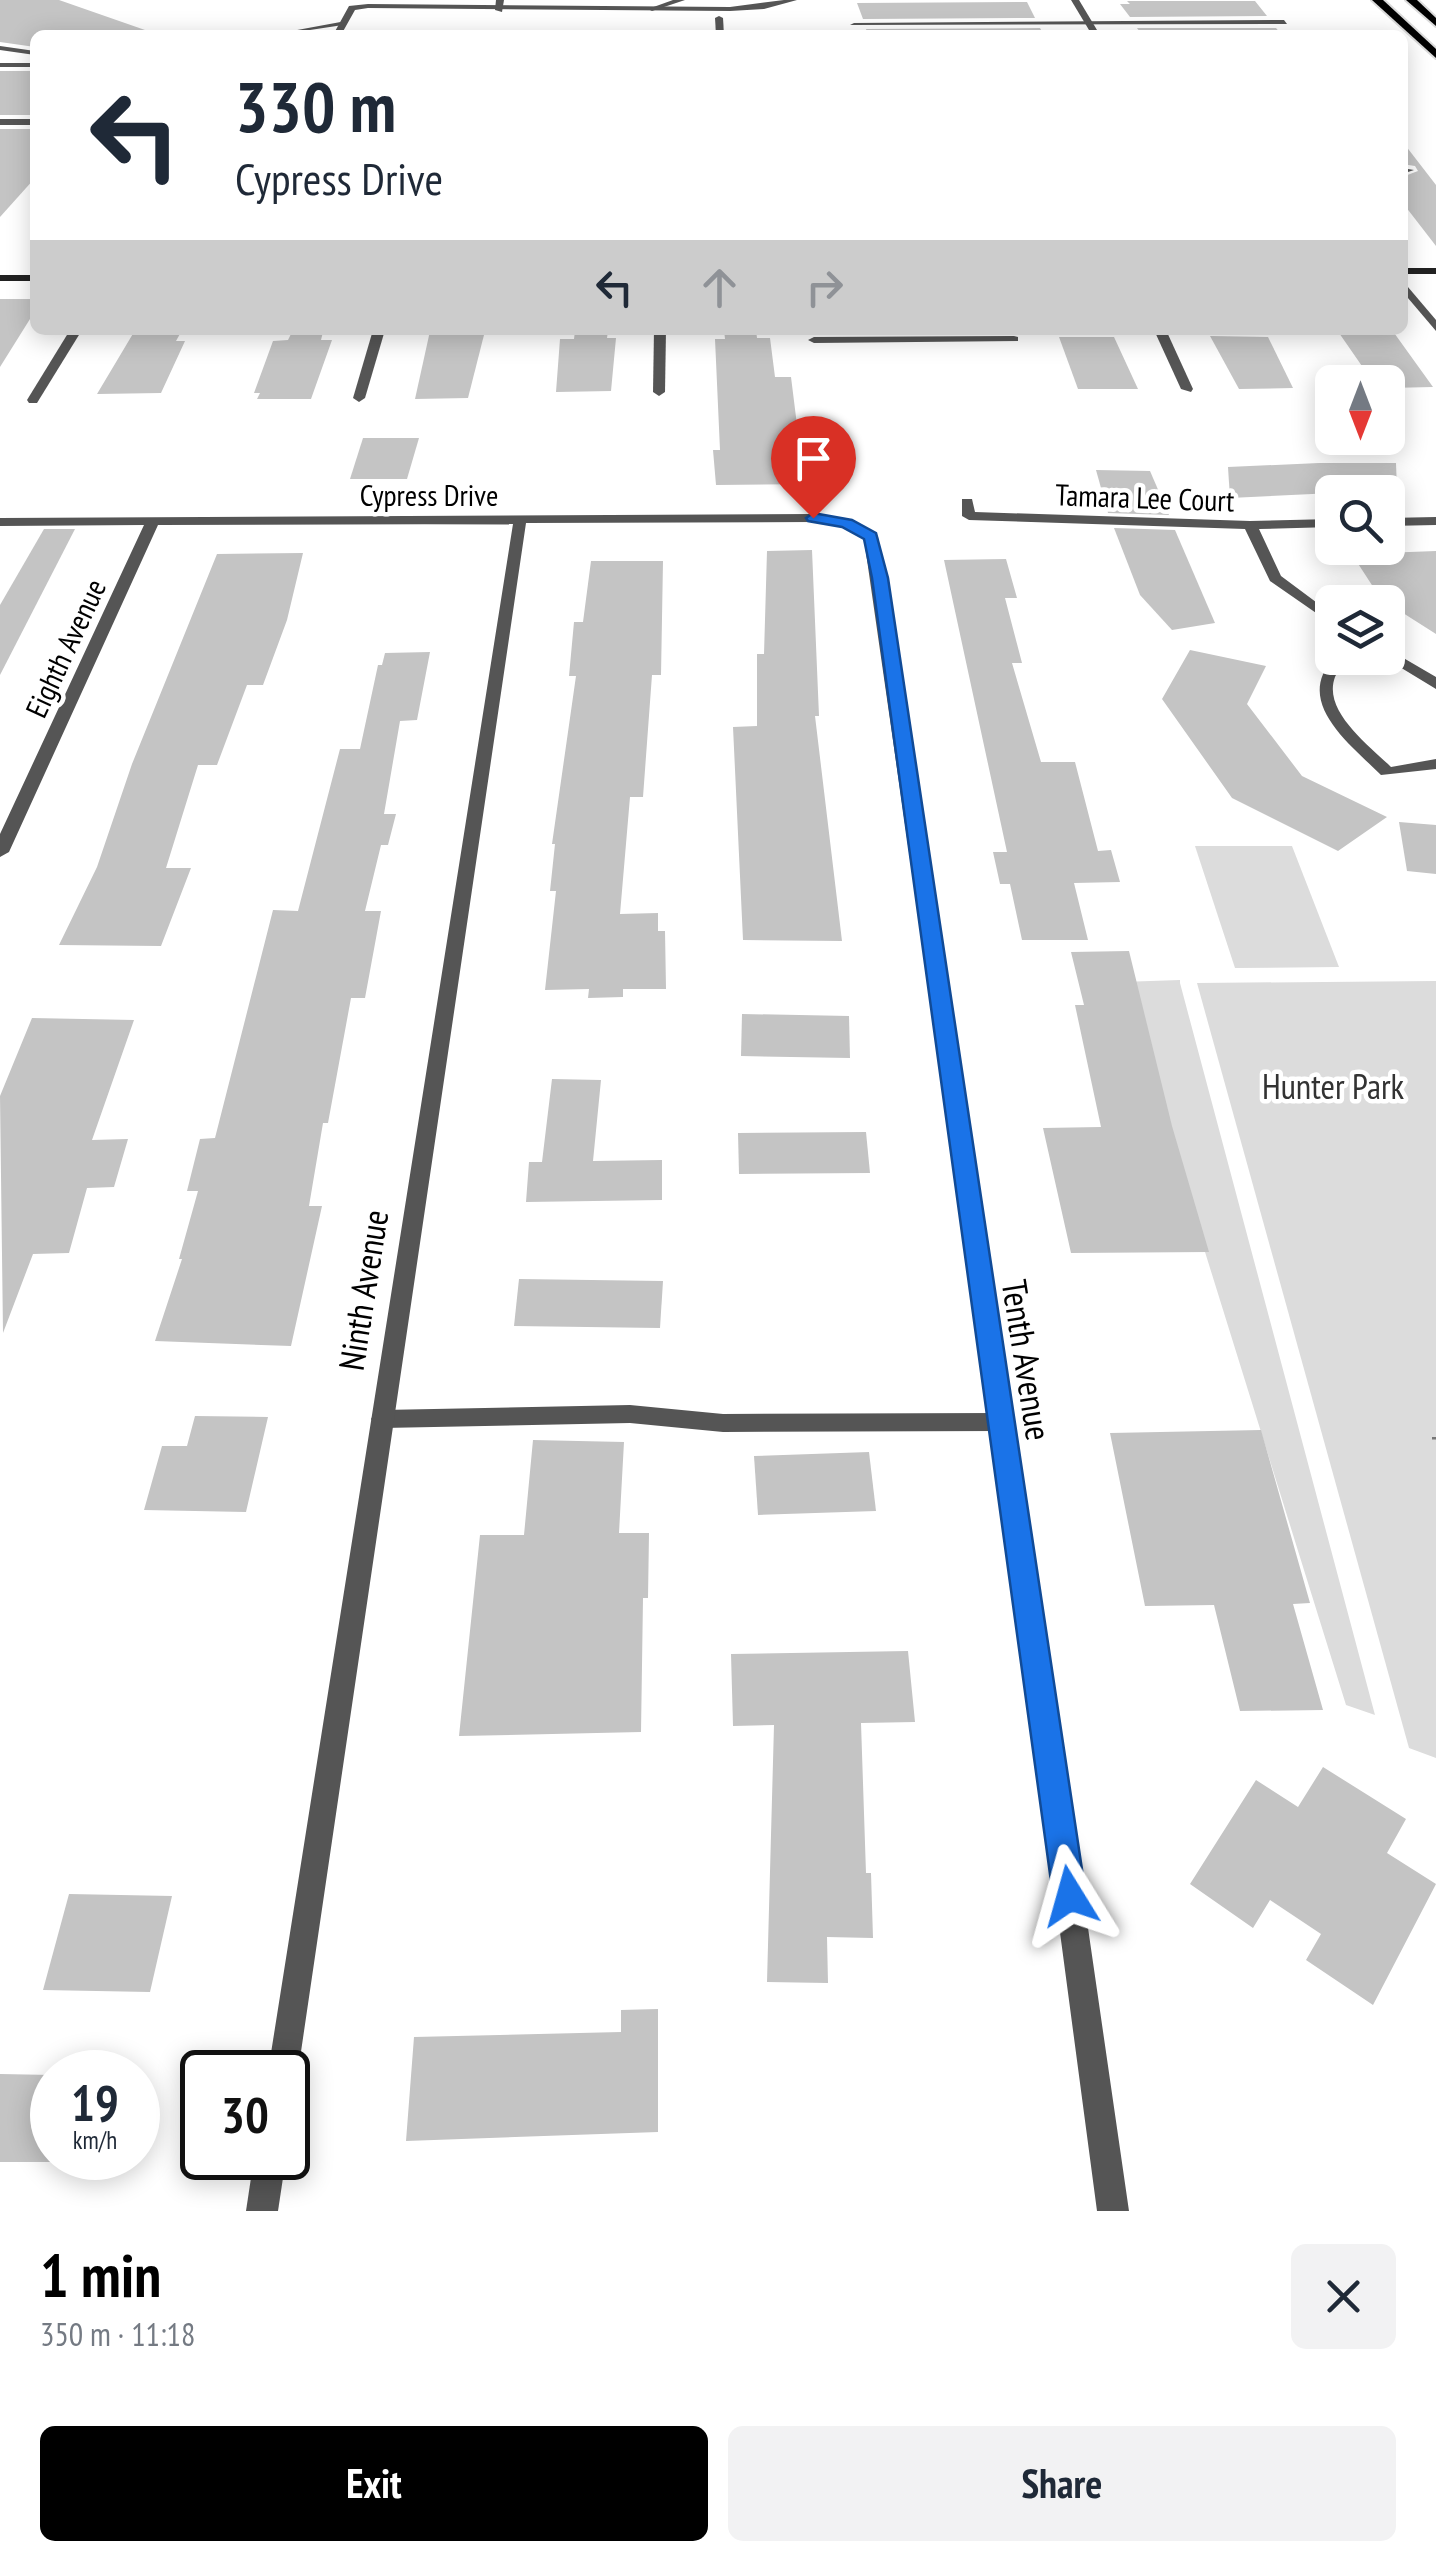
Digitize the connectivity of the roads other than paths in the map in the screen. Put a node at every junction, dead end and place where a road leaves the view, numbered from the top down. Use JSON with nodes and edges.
{"nodes":[{"id":1,"x":681,"y":0,"type":"edge"},
{"id":2,"x":794,"y":0,"type":"edge"},
{"id":3,"x":1075,"y":0,"type":"edge"},
{"id":4,"x":1376,"y":0,"type":"edge"},
{"id":5,"x":1411,"y":0,"type":"edge"},
{"id":6,"x":352,"y":4,"type":"edge"},
{"id":7,"x":500,"y":5,"type":"edge"},
{"id":8,"x":652,"y":9,"type":"junction"},
{"id":9,"x":719,"y":18,"type":"dead end"},
{"id":10,"x":1284,"y":22,"type":"dead end"},
{"id":11,"x":343,"y":23,"type":"junction"},
{"id":12,"x":1089,"y":23,"type":"junction"},
{"id":13,"x":1436,"y":23,"type":"edge"},
{"id":14,"x":854,"y":25,"type":"dead end"},
{"id":15,"x":307,"y":30,"type":"edge"},
{"id":16,"x":340,"y":30,"type":"edge"},
{"id":17,"x":720,"y":30,"type":"edge"},
{"id":18,"x":1093,"y":30,"type":"edge"},
{"id":19,"x":0,"y":48,"type":"edge"},
{"id":20,"x":30,"y":51,"type":"edge"},
{"id":21,"x":1436,"y":55,"type":"edge"},
{"id":22,"x":0,"y":65,"type":"edge"},
{"id":23,"x":30,"y":65,"type":"edge"},
{"id":24,"x":0,"y":122,"type":"edge"},
{"id":25,"x":30,"y":122,"type":"edge"},
{"id":26,"x":1408,"y":271,"type":"edge"},
{"id":27,"x":1436,"y":271,"type":"edge"},
{"id":28,"x":0,"y":278,"type":"edge"},
{"id":29,"x":30,"y":278,"type":"edge"},
{"id":30,"x":1408,"y":292,"type":"edge"},
{"id":31,"x":1436,"y":328,"type":"edge"},
{"id":32,"x":73,"y":335,"type":"edge"},
{"id":33,"x":377,"y":335,"type":"edge"},
{"id":34,"x":660,"y":335,"type":"edge"},
{"id":35,"x":912,"y":335,"type":"edge"},
{"id":36,"x":1162,"y":335,"type":"edge"},
{"id":37,"x":814,"y":340,"type":"dead end"},
{"id":38,"x":1014,"y":340,"type":"dead end"},
{"id":39,"x":1187,"y":390,"type":"dead end"},
{"id":40,"x":659,"y":392,"type":"dead end"},
{"id":41,"x":358,"y":398,"type":"dead end"},
{"id":42,"x":34,"y":400,"type":"dead end"},
{"id":43,"x":966,"y":502,"type":"dead end"},
{"id":44,"x":520,"y":519,"type":"junction"},
{"id":45,"x":153,"y":521,"type":"junction"},
{"id":46,"x":1436,"y":521,"type":"edge"},
{"id":47,"x":0,"y":522,"type":"edge"},
{"id":48,"x":1405,"y":522,"type":"edge"},
{"id":49,"x":1315,"y":523,"type":"edge"},
{"id":50,"x":1250,"y":525,"type":"junction"},
{"id":51,"x":857,"y":527,"type":"joint"},
{"id":52,"x":1315,"y":607,"type":"edge"},
{"id":53,"x":1405,"y":664,"type":"edge"},
{"id":54,"x":1328,"y":675,"type":"edge"},
{"id":55,"x":1436,"y":684,"type":"edge"},
{"id":56,"x":1436,"y":764,"type":"edge"},
{"id":57,"x":0,"y":852,"type":"edge"},
{"id":58,"x":383,"y":1419,"type":"junction"},
{"id":59,"x":1000,"y":1422,"type":"junction"},
{"id":60,"x":286,"y":2050,"type":"edge"},
{"id":61,"x":267,"y":2180,"type":"edge"},
{"id":62,"x":262,"y":2211,"type":"edge"},
{"id":63,"x":1113,"y":2211,"type":"edge"}],
"edges":[{"from":1,"to":8,"type":"street"},
{"from":2,"to":8,"type":"street"},
{"from":3,"to":12,"type":"street"},
{"from":4,"to":21,"type":"main road"},
{"from":5,"to":13,"type":"main road"},
{"from":6,"to":7,"type":"street"},
{"from":6,"to":11,"type":"street"},
{"from":7,"to":8,"type":"street"},
{"from":9,"to":17,"type":"street"},
{"from":10,"to":12,"type":"street"},
{"from":11,"to":15,"type":"street"},
{"from":11,"to":16,"type":"street"},
{"from":12,"to":14,"type":"street"},
{"from":12,"to":18,"type":"street"},
{"from":19,"to":20,"type":"street"},
{"from":22,"to":23,"type":"street"},
{"from":24,"to":25,"type":"street"},
{"from":26,"to":27,"type":"street"},
{"from":28,"to":29,"type":"street"},
{"from":30,"to":31,"type":"street"},
{"from":32,"to":42,"type":"street"},
{"from":33,"to":41,"type":"street"},
{"from":34,"to":40,"type":"street"},
{"from":35,"to":37,"type":"street"},
{"from":35,"to":38,"type":"street"},
{"from":36,"to":39,"type":"street"},
{"from":43,"to":50,"type":"street","name":"Tamara Lee Court"},
{"from":44,"to":45,"type":"street","name":"Cypress Drive"},
{"from":44,"to":51,"type":"street","name":"Cypress Drive"},
{"from":44,"to":58,"type":"street","name":"Ninth Avenue"},
{"from":45,"to":47,"type":"street","name":"Cypress Drive"},
{"from":45,"to":57,"type":"street","name":"Eighth Avenue"},
{"from":46,"to":48,"type":"street"},
{"from":49,"to":50,"type":"street","name":"Tamara Lee Court"},
{"from":50,"to":52,"type":"street"},
{"from":51,"to":59,"type":"street","name":"Tenth Avenue"},
{"from":53,"to":55,"type":"street"},
{"from":54,"to":56,"type":"street"},
{"from":58,"to":59,"type":"street"},
{"from":58,"to":60,"type":"street","name":"Ninth Avenue"},
{"from":59,"to":63,"type":"street","name":"Tenth Avenue"},
{"from":61,"to":62,"type":"street"}]}
